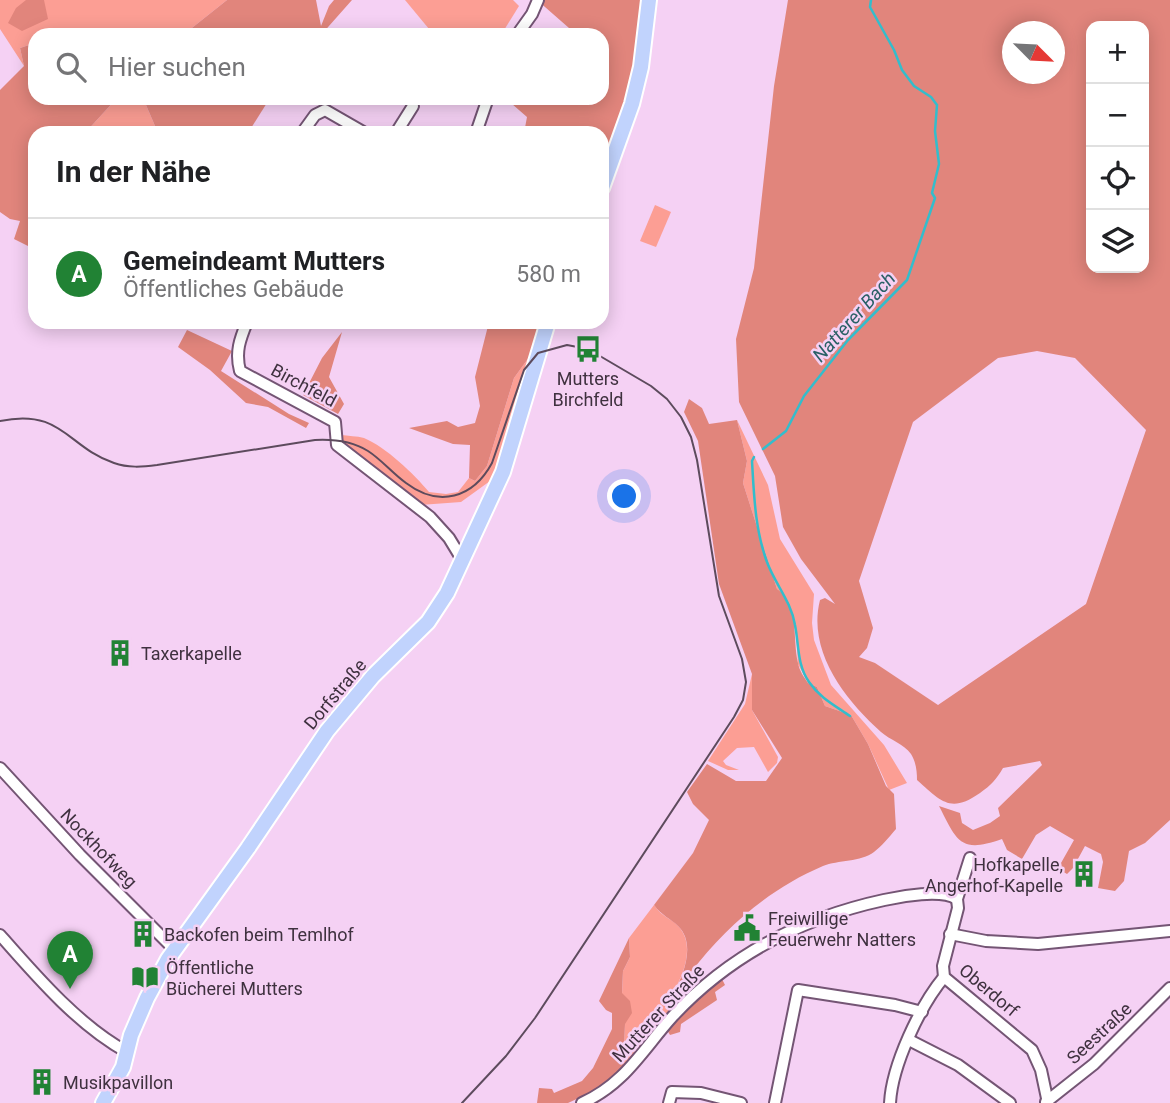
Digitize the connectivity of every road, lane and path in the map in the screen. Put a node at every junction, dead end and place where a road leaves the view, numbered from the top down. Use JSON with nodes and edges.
{"nodes":[{"id":1,"x":538,"y":0,"type":"edge"},
{"id":2,"x":649,"y":0,"type":"edge"},
{"id":3,"x":522,"y":28,"type":"edge"},
{"id":4,"x":486,"y":105,"type":"edge"},
{"id":5,"x":413,"y":106,"type":"dead end"},
{"id":6,"x":307,"y":126,"type":"edge"},
{"id":7,"x":353,"y":126,"type":"edge"},
{"id":8,"x":400,"y":126,"type":"edge"},
{"id":9,"x":478,"y":126,"type":"edge"},
{"id":10,"x":609,"y":168,"type":"edge"},
{"id":11,"x":244,"y":329,"type":"edge"},
{"id":12,"x":546,"y":329,"type":"edge"},
{"id":13,"x":463,"y":561,"type":"junction"},
{"id":14,"x":0,"y":768,"type":"edge"},
{"id":15,"x":970,"y":858,"type":"dead end"},
{"id":16,"x":957,"y":899,"type":"junction"},
{"id":17,"x":1170,"y":931,"type":"edge"},
{"id":18,"x":950,"y":934,"type":"junction"},
{"id":19,"x":0,"y":935,"type":"edge"},
{"id":20,"x":175,"y":950,"type":"junction"},
{"id":21,"x":944,"y":977,"type":"junction"},
{"id":22,"x":1170,"y":988,"type":"edge"},
{"id":23,"x":922,"y":1012,"type":"junction"},
{"id":24,"x":909,"y":1040,"type":"junction"},
{"id":25,"x":127,"y":1052,"type":"junction"},
{"id":26,"x":1047,"y":1102,"type":"edge"},
{"id":27,"x":103,"y":1103,"type":"edge"},
{"id":28,"x":582,"y":1103,"type":"edge"},
{"id":29,"x":669,"y":1103,"type":"edge"},
{"id":30,"x":741,"y":1103,"type":"edge"},
{"id":31,"x":775,"y":1103,"type":"edge"},
{"id":32,"x":890,"y":1103,"type":"edge"},
{"id":33,"x":1010,"y":1103,"type":"edge"}],
"edges":[{"from":1,"to":3,"type":"street"},
{"from":2,"to":10,"type":"main road"},
{"from":4,"to":9,"type":"street"},
{"from":5,"to":8,"type":"street"},
{"from":6,"to":7,"type":"street"},
{"from":11,"to":13,"type":"street","name":"Birchfeld"},
{"from":12,"to":13,"type":"main road","name":"Dorfstraße"},
{"from":13,"to":20,"type":"main road","name":"Dorfstraße"},
{"from":14,"to":20,"type":"street","name":"Nockhofweg"},
{"from":15,"to":16,"type":"street","name":"Oberdorf"},
{"from":16,"to":18,"type":"street","name":"Oberdorf"},
{"from":16,"to":28,"type":"street","name":"Mutterer Straße"},
{"from":17,"to":18,"type":"street"},
{"from":18,"to":21,"type":"street","name":"Oberdorf"},
{"from":19,"to":25,"type":"street"},
{"from":20,"to":25,"type":"main road","name":"Dorfstraße"},
{"from":21,"to":23,"type":"street"},
{"from":21,"to":26,"type":"street","name":"Oberdorf"},
{"from":22,"to":26,"type":"street","name":"Seestraße"},
{"from":23,"to":24,"type":"street"},
{"from":23,"to":31,"type":"street"},
{"from":24,"to":32,"type":"street"},
{"from":24,"to":33,"type":"street"},
{"from":25,"to":27,"type":"main road","name":"Dorfstraße"},
{"from":29,"to":30,"type":"street"}]}
